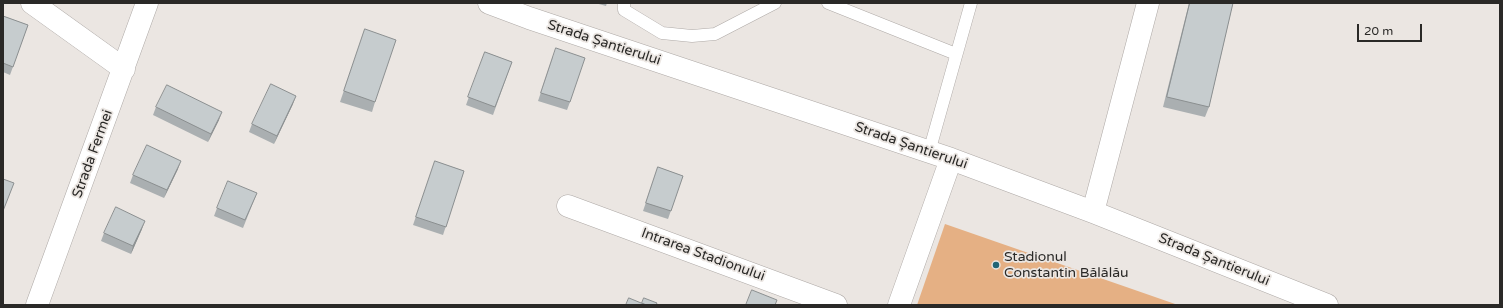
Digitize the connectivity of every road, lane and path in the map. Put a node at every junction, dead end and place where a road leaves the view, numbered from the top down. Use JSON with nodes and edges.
{"nodes":[{"id":1,"x":32,"y":3,"type":"edge"},
{"id":2,"x":147,"y":3,"type":"edge"},
{"id":3,"x":488,"y":3,"type":"edge"},
{"id":4,"x":624,"y":3,"type":"edge"},
{"id":5,"x":775,"y":3,"type":"edge"},
{"id":6,"x":828,"y":3,"type":"edge"},
{"id":7,"x":971,"y":3,"type":"edge"},
{"id":8,"x":1148,"y":3,"type":"edge"},
{"id":9,"x":956,"y":54,"type":"junction"},
{"id":10,"x":124,"y":69,"type":"junction"},
{"id":11,"x":929,"y":152,"type":"junction"},
{"id":12,"x":951,"y":159,"type":"junction"},
{"id":13,"x":568,"y":206,"type":"dead end"},
{"id":14,"x":1093,"y":212,"type":"junction"},
{"id":15,"x":37,"y":305,"type":"edge"},
{"id":16,"x":836,"y":305,"type":"edge"},
{"id":17,"x":899,"y":305,"type":"edge"},
{"id":18,"x":1327,"y":305,"type":"edge"}],
"edges":[{"from":1,"to":10,"type":"street"},
{"from":2,"to":10,"type":"street","name":"Strada Fermei"},
{"from":3,"to":11,"type":"street","name":"Strada Șantierului"},
{"from":4,"to":5,"type":"lane"},
{"from":6,"to":9,"type":"lane"},
{"from":7,"to":9,"type":"lane"},
{"from":8,"to":14,"type":"street"},
{"from":9,"to":11,"type":"lane"},
{"from":10,"to":15,"type":"street","name":"Strada Fermei"},
{"from":11,"to":12,"type":"street","name":"Strada Șantierului"},
{"from":12,"to":14,"type":"street","name":"Strada Șantierului"},
{"from":12,"to":17,"type":"street"},
{"from":13,"to":16,"type":"street","name":"Intrarea Stadionului"},
{"from":14,"to":18,"type":"street","name":"Strada Șantierului"}]}
